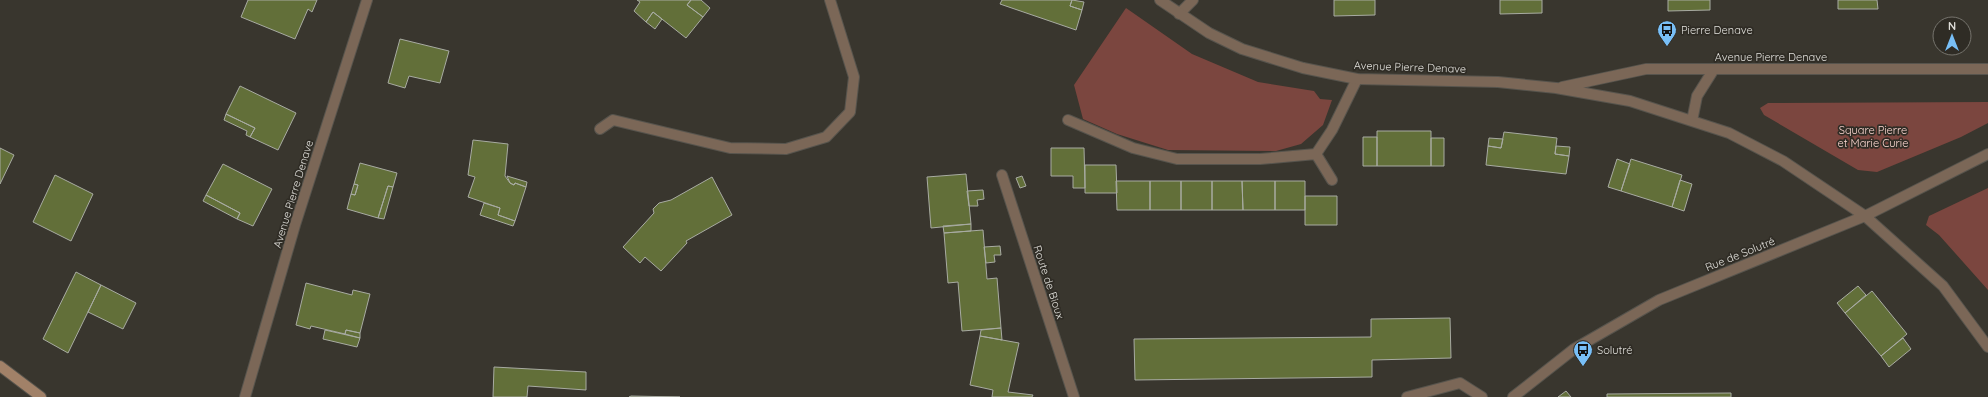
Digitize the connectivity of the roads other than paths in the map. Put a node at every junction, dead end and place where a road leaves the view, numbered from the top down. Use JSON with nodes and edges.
{"nodes":[{"id":1,"x":367,"y":0,"type":"edge"},
{"id":2,"x":830,"y":0,"type":"edge"},
{"id":3,"x":1160,"y":0,"type":"edge"},
{"id":4,"x":1193,"y":0,"type":"edge"},
{"id":5,"x":1178,"y":14,"type":"junction"},
{"id":6,"x":1714,"y":69,"type":"junction"},
{"id":7,"x":1988,"y":69,"type":"edge"},
{"id":8,"x":1358,"y":79,"type":"junction"},
{"id":9,"x":1556,"y":88,"type":"junction"},
{"id":10,"x":1068,"y":120,"type":"dead end"},
{"id":11,"x":1692,"y":121,"type":"junction"},
{"id":12,"x":600,"y":128,"type":"dead end"},
{"id":13,"x":1316,"y":154,"type":"junction"},
{"id":14,"x":1988,"y":154,"type":"edge"},
{"id":15,"x":1002,"y":175,"type":"dead end"},
{"id":16,"x":1332,"y":180,"type":"dead end"},
{"id":17,"x":1865,"y":216,"type":"junction"},
{"id":18,"x":1988,"y":348,"type":"edge"},
{"id":19,"x":0,"y":366,"type":"edge"},
{"id":20,"x":41,"y":397,"type":"edge"},
{"id":21,"x":245,"y":397,"type":"edge"},
{"id":22,"x":1074,"y":397,"type":"edge"},
{"id":23,"x":1407,"y":397,"type":"edge"},
{"id":24,"x":1482,"y":397,"type":"edge"},
{"id":25,"x":1513,"y":397,"type":"edge"}],
"edges":[{"from":1,"to":21,"type":"street","name":"Avenue Pierre Denave"},
{"from":2,"to":12,"type":"street"},
{"from":3,"to":5,"type":"street","name":"Avenue Pierre Denave"},
{"from":4,"to":5,"type":"street"},
{"from":5,"to":8,"type":"street","name":"Avenue Pierre Denave"},
{"from":6,"to":7,"type":"street","name":"Avenue Pierre Denave"},
{"from":6,"to":9,"type":"street","name":"Avenue Pierre Denave"},
{"from":6,"to":11,"type":"street"},
{"from":8,"to":9,"type":"street","name":"Avenue Pierre Denave"},
{"from":8,"to":13,"type":"street"},
{"from":9,"to":11,"type":"street","name":"Avenue Pierre Denave"},
{"from":10,"to":13,"type":"street"},
{"from":11,"to":17,"type":"street","name":"Avenue Pierre Denave"},
{"from":13,"to":16,"type":"street"},
{"from":14,"to":17,"type":"street","name":"Rue de Solutré"},
{"from":15,"to":22,"type":"street","name":"Route de Bioux"},
{"from":17,"to":18,"type":"street","name":"Avenue Pierre Denave"},
{"from":17,"to":25,"type":"street","name":"Rue de Solutré"},
{"from":19,"to":20,"type":"main road"},
{"from":23,"to":24,"type":"street"}]}
